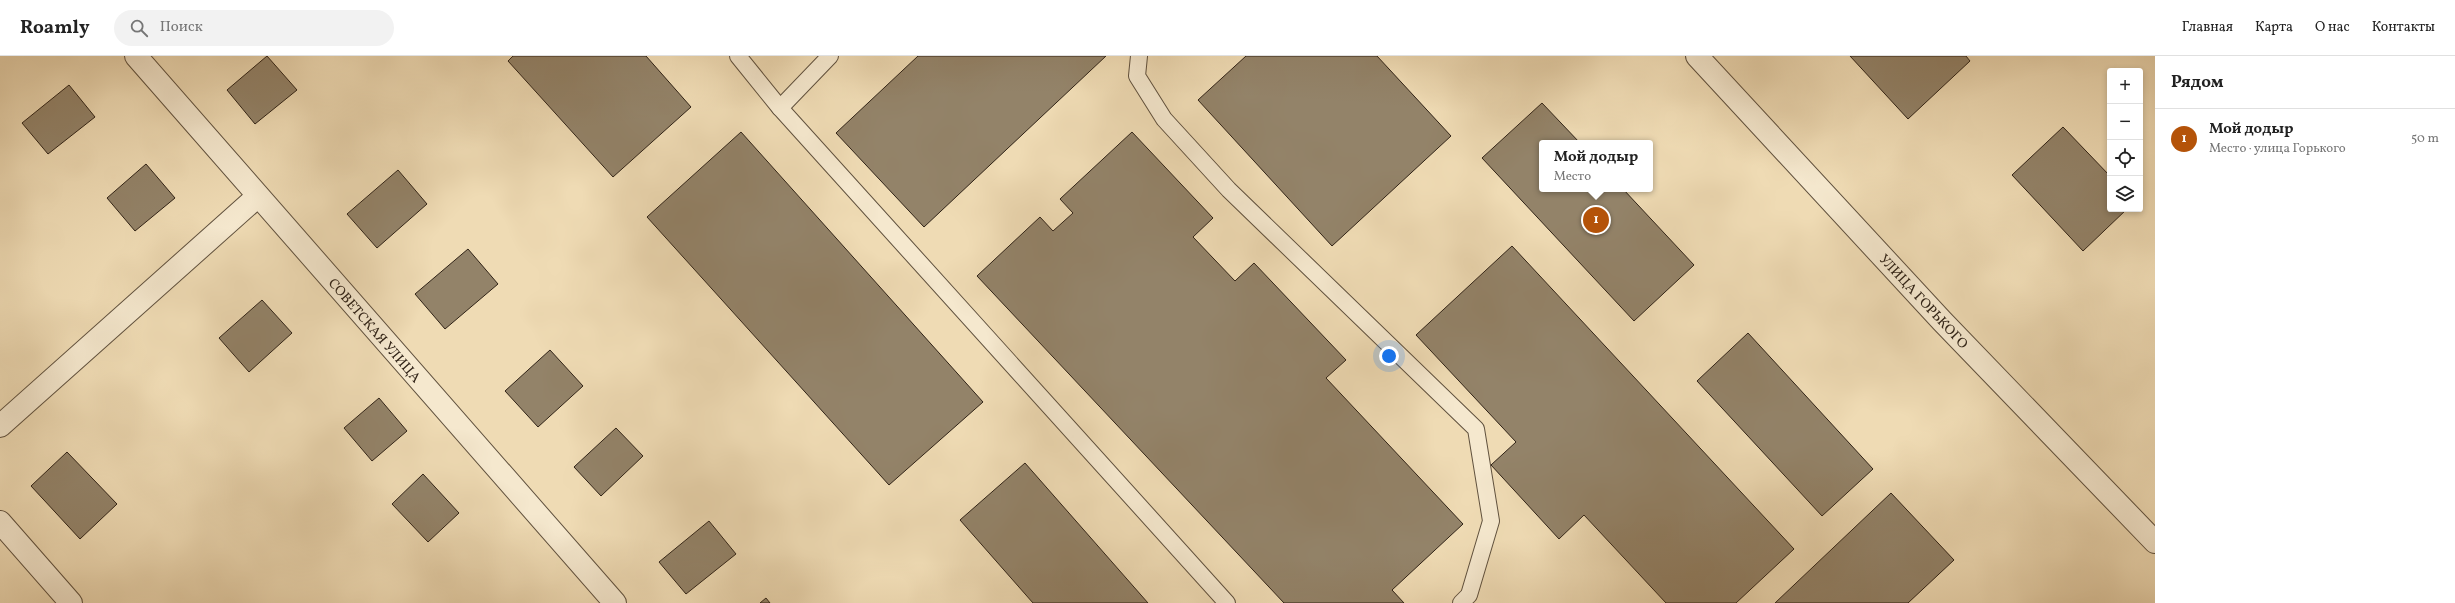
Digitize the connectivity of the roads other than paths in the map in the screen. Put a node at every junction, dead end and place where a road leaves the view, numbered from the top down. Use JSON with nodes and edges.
{"nodes":[{"id":1,"x":136,"y":56,"type":"edge"},
{"id":2,"x":738,"y":56,"type":"edge"},
{"id":3,"x":830,"y":56,"type":"edge"},
{"id":4,"x":1140,"y":56,"type":"edge"},
{"id":5,"x":1697,"y":56,"type":"edge"},
{"id":6,"x":780,"y":108,"type":"junction"},
{"id":7,"x":258,"y":196,"type":"junction"},
{"id":8,"x":0,"y":426,"type":"edge"},
{"id":9,"x":0,"y":522,"type":"edge"},
{"id":10,"x":2155,"y":542,"type":"edge"},
{"id":11,"x":71,"y":603,"type":"edge"},
{"id":12,"x":615,"y":603,"type":"edge"},
{"id":13,"x":1227,"y":603,"type":"edge"},
{"id":14,"x":1461,"y":603,"type":"edge"}],
"edges":[{"from":1,"to":7,"type":"street","name":"СОВЕТСКАЯ УЛИЦА"},
{"from":2,"to":6,"type":"lane"},
{"from":3,"to":6,"type":"lane"},
{"from":4,"to":14,"type":"lane"},
{"from":5,"to":10,"type":"street","name":"УЛИЦА ГОРЬКОГО"},
{"from":6,"to":13,"type":"lane"},
{"from":7,"to":8,"type":"street"},
{"from":7,"to":12,"type":"street","name":"СОВЕТСКАЯ УЛИЦА"},
{"from":9,"to":11,"type":"street"}]}
